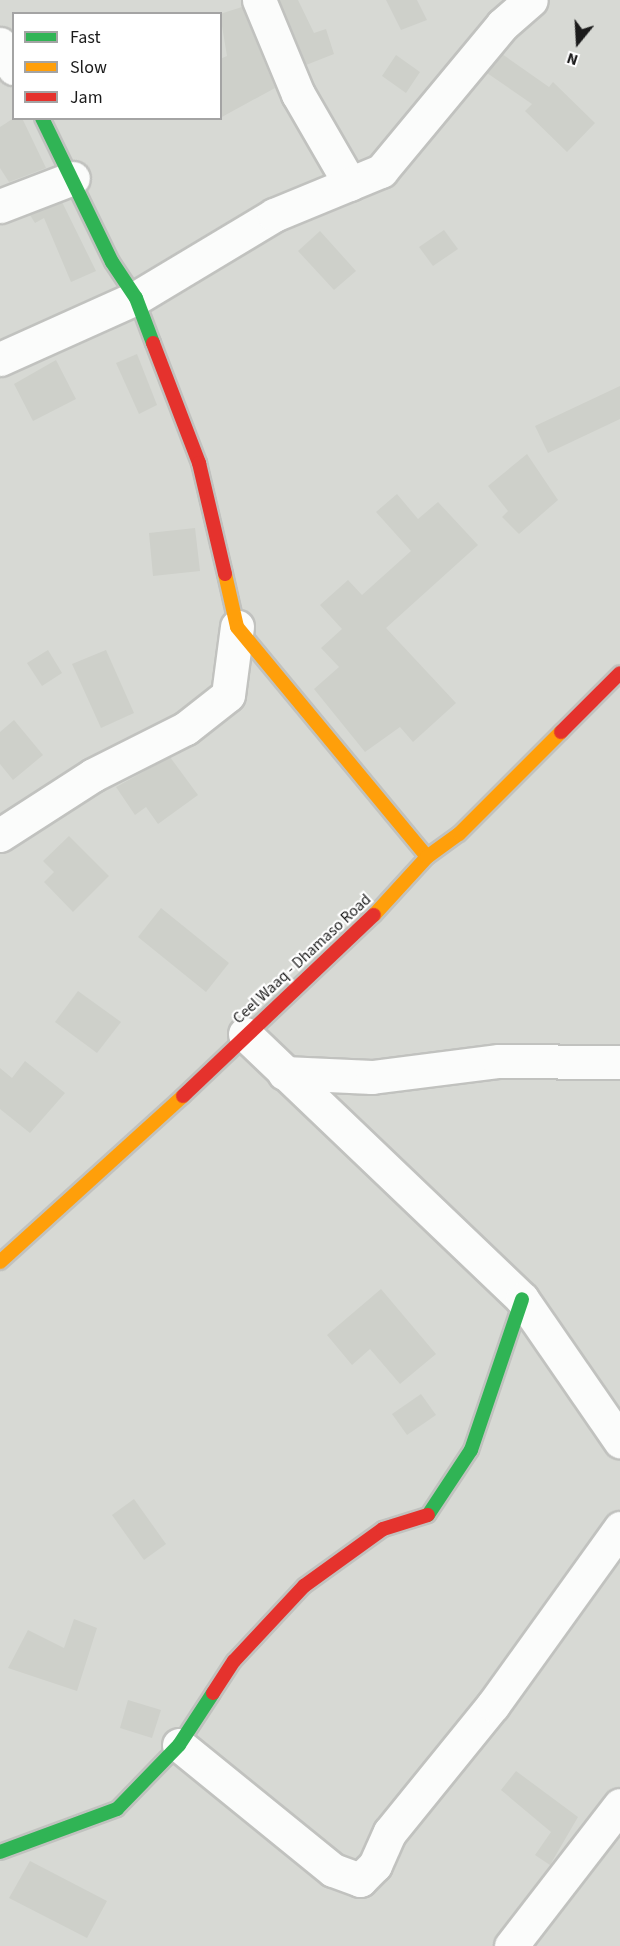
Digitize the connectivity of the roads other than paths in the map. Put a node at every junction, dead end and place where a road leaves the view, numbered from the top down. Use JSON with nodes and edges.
{"nodes":[{"id":1,"x":259,"y":0,"type":"edge"},
{"id":2,"x":531,"y":0,"type":"edge"},
{"id":3,"x":0,"y":44,"type":"edge"},
{"id":4,"x":12,"y":65,"type":"edge"},
{"id":5,"x":43,"y":120,"type":"edge"},
{"id":6,"x":73,"y":178,"type":"junction"},
{"id":7,"x":350,"y":184,"type":"junction"},
{"id":8,"x":0,"y":206,"type":"edge"},
{"id":9,"x":136,"y":298,"type":"junction"},
{"id":10,"x":0,"y":359,"type":"edge"},
{"id":11,"x":237,"y":627,"type":"junction"},
{"id":12,"x":620,"y":674,"type":"edge"},
{"id":13,"x":0,"y":835,"type":"edge"},
{"id":14,"x":427,"y":857,"type":"junction"},
{"id":15,"x":245,"y":1034,"type":"junction"},
{"id":16,"x":620,"y":1062,"type":"edge"},
{"id":17,"x":284,"y":1073,"type":"junction"},
{"id":18,"x":0,"y":1262,"type":"edge"},
{"id":19,"x":522,"y":1299,"type":"junction"},
{"id":20,"x":620,"y":1441,"type":"edge"},
{"id":21,"x":620,"y":1528,"type":"edge"},
{"id":22,"x":179,"y":1745,"type":"junction"},
{"id":23,"x":620,"y":1805,"type":"edge"},
{"id":24,"x":0,"y":1852,"type":"edge"},
{"id":25,"x":511,"y":1946,"type":"edge"}],
"edges":[{"from":1,"to":7,"type":"street"},
{"from":2,"to":7,"type":"street"},
{"from":3,"to":4,"type":"street"},
{"from":5,"to":6,"type":"street"},
{"from":6,"to":8,"type":"street"},
{"from":6,"to":9,"type":"street"},
{"from":7,"to":9,"type":"street"},
{"from":9,"to":10,"type":"street"},
{"from":9,"to":11,"type":"street"},
{"from":11,"to":13,"type":"street"},
{"from":11,"to":14,"type":"street"},
{"from":12,"to":14,"type":"street","name":"Ceel Waaq - Dhamaso Road"},
{"from":14,"to":15,"type":"street","name":"Ceel Waaq - Dhamaso Road"},
{"from":15,"to":17,"type":"street"},
{"from":15,"to":18,"type":"street","name":"Ceel Waaq - Dhamaso Road"},
{"from":16,"to":17,"type":"street"},
{"from":17,"to":19,"type":"street"},
{"from":19,"to":20,"type":"street"},
{"from":19,"to":22,"type":"street"},
{"from":21,"to":22,"type":"street"},
{"from":22,"to":24,"type":"street"},
{"from":23,"to":25,"type":"street"}]}
